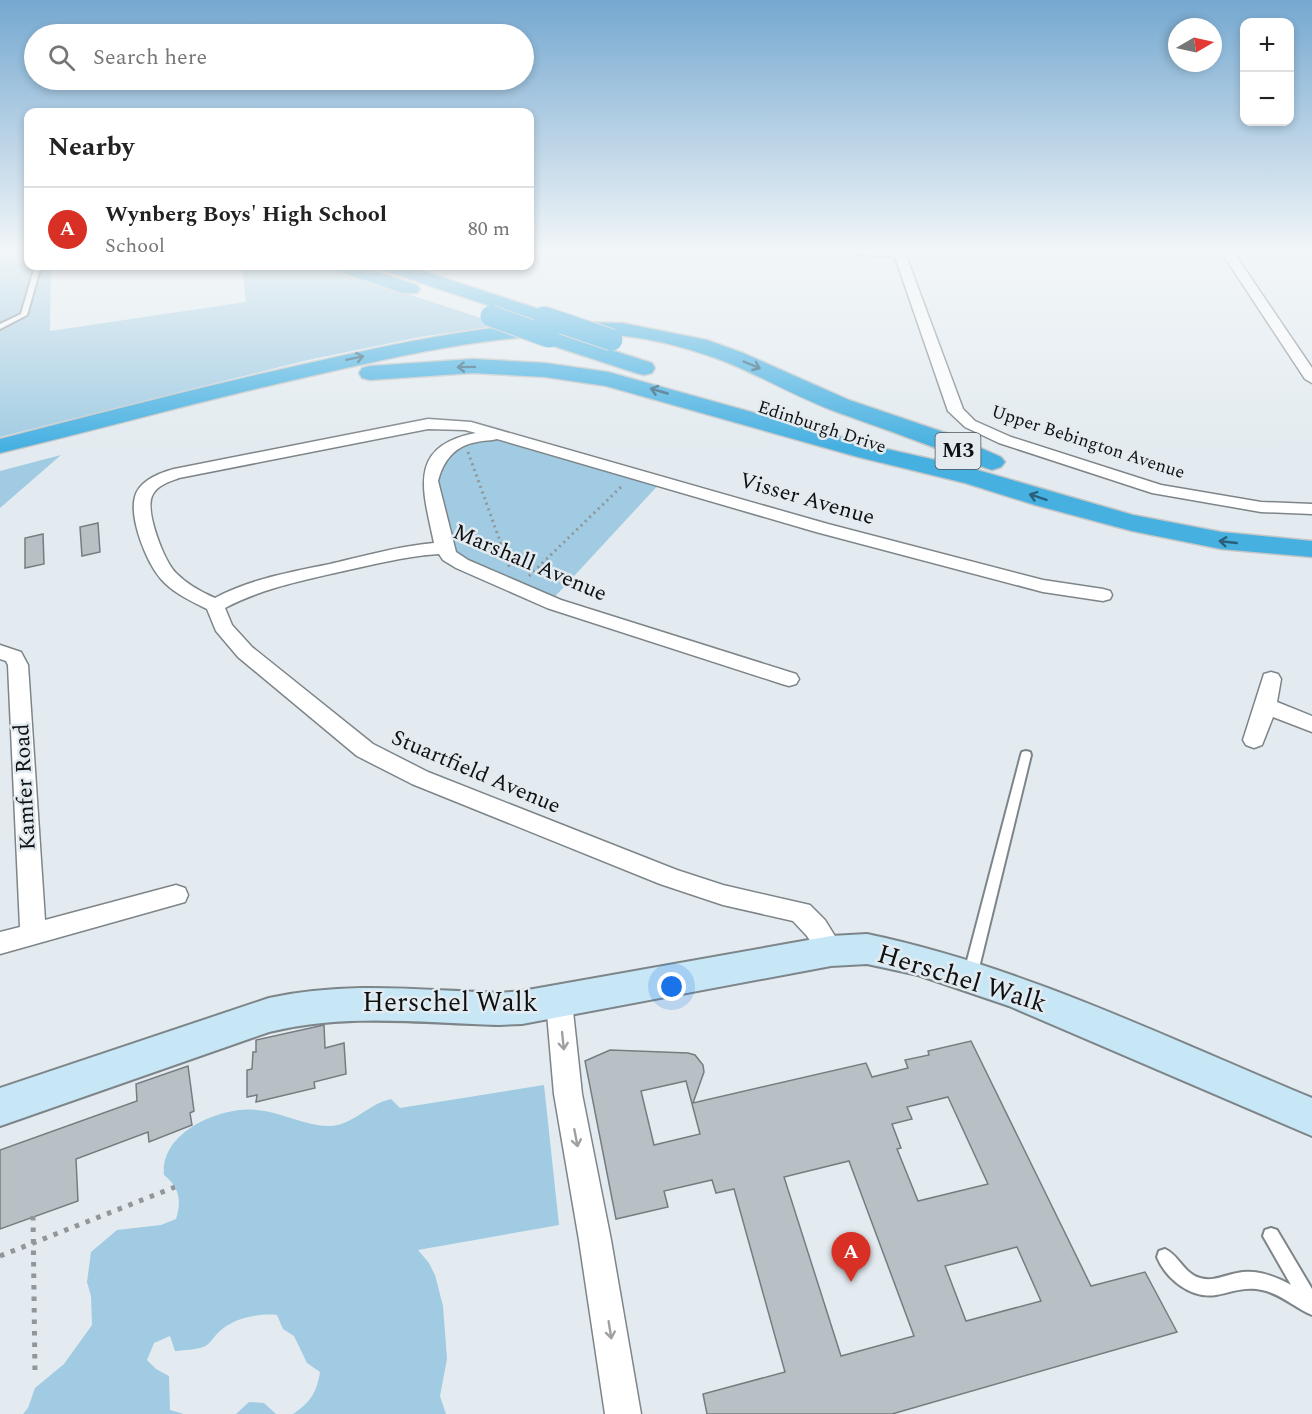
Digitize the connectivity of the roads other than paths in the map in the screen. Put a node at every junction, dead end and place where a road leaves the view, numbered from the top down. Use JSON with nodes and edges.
{"nodes":[{"id":1,"x":22,"y":316,"type":"edge"},
{"id":2,"x":491,"y":316,"type":"edge"},
{"id":3,"x":518,"y":316,"type":"edge"},
{"id":4,"x":922,"y":316,"type":"edge"},
{"id":5,"x":1270,"y":316,"type":"edge"},
{"id":6,"x":0,"y":327,"type":"edge"},
{"id":7,"x":546,"y":327,"type":"junction"},
{"id":8,"x":1312,"y":379,"type":"edge"},
{"id":9,"x":428,"y":424,"type":"junction"},
{"id":10,"x":501,"y":436,"type":"junction"},
{"id":11,"x":464,"y":440,"type":"junction"},
{"id":12,"x":0,"y":446,"type":"edge"},
{"id":13,"x":62,"y":446,"type":"junction"},
{"id":14,"x":0,"y":454,"type":"edge"},
{"id":15,"x":0,"y":466,"type":"edge"},
{"id":16,"x":985,"y":470,"type":"junction"},
{"id":17,"x":1312,"y":510,"type":"edge"},
{"id":18,"x":1312,"y":528,"type":"edge"},
{"id":19,"x":444,"y":548,"type":"junction"},
{"id":20,"x":1312,"y":549,"type":"edge"},
{"id":21,"x":1103,"y":595,"type":"dead end"},
{"id":22,"x":214,"y":606,"type":"junction"},
{"id":23,"x":0,"y":652,"type":"edge"},
{"id":24,"x":1271,"y":679,"type":"dead end"},
{"id":25,"x":789,"y":680,"type":"dead end"},
{"id":26,"x":1266,"y":706,"type":"junction"},
{"id":27,"x":1312,"y":724,"type":"edge"},
{"id":28,"x":1254,"y":740,"type":"dead end"},
{"id":29,"x":1026,"y":755,"type":"dead end"},
{"id":30,"x":176,"y":895,"type":"dead end"},
{"id":31,"x":33,"y":933,"type":"junction"},
{"id":32,"x":0,"y":943,"type":"edge"},
{"id":33,"x":831,"y":951,"type":"junction"},
{"id":34,"x":970,"y":977,"type":"junction"},
{"id":35,"x":559,"y":1002,"type":"junction"},
{"id":36,"x":0,"y":1107,"type":"edge"},
{"id":37,"x":1312,"y":1117,"type":"edge"},
{"id":38,"x":1271,"y":1236,"type":"dead end"},
{"id":39,"x":1165,"y":1257,"type":"dead end"},
{"id":40,"x":1312,"y":1306,"type":"edge"},
{"id":41,"x":623,"y":1414,"type":"edge"}],
"edges":[{"from":1,"to":6,"type":"lane"},
{"from":2,"to":7,"type":"highway","name":"Edinburgh Drive","number":"M3","bridge":true},
{"from":3,"to":7,"type":"highway","name":"Edinburgh Drive","number":"M3"},
{"from":4,"to":17,"type":"street","name":"Upper Bebington Avenue"},
{"from":5,"to":8,"type":"street"},
{"from":7,"to":16,"type":"highway","name":"Edinburgh Drive","number":"M3"},
{"from":7,"to":16,"type":"highway","name":"Edinburgh Drive","number":"M3","bridge":true},
{"from":9,"to":10,"type":"street"},
{"from":9,"to":11,"type":"street"},
{"from":9,"to":22,"type":"street"},
{"from":10,"to":11,"type":"street"},
{"from":10,"to":21,"type":"street","name":"Visser Avenue"},
{"from":11,"to":19,"type":"street"},
{"from":12,"to":16,"type":"highway","one_way":true},
{"from":13,"to":14,"type":"highway"},
{"from":13,"to":15,"type":"highway"},
{"from":16,"to":13,"type":"highway","one_way":true},
{"from":16,"to":18,"type":"highway","name":"Edinburgh Drive","number":"M3"},
{"from":20,"to":16,"type":"highway","name":"Edinburgh Drive","number":"M3","one_way":true},
{"from":19,"to":22,"type":"street","name":"Marshall Avenue"},
{"from":19,"to":25,"type":"street","name":"Marshall Avenue"},
{"from":22,"to":33,"type":"street","name":"Stuartfield Avenue"},
{"from":23,"to":31,"type":"street","name":"Kamfer Road"},
{"from":24,"to":26,"type":"street"},
{"from":26,"to":27,"type":"street"},
{"from":26,"to":28,"type":"street"},
{"from":29,"to":34,"type":"lane"},
{"from":30,"to":31,"type":"street"},
{"from":31,"to":32,"type":"street"},
{"from":33,"to":34,"type":"main road","name":"Herschel Walk"},
{"from":33,"to":35,"type":"main road","name":"Herschel Walk"},
{"from":34,"to":37,"type":"main road","name":"Herschel Walk"},
{"from":35,"to":36,"type":"main road","name":"Herschel Walk"},
{"from":35,"to":41,"type":"street","one_way":true},
{"from":38,"to":40,"type":"lane"},
{"from":39,"to":40,"type":"lane"}]}
